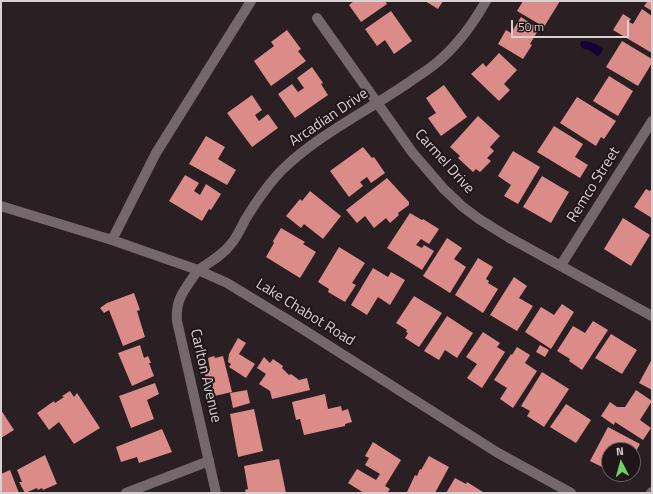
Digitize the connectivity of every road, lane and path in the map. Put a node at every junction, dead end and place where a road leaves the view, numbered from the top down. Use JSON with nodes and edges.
{"nodes":[{"id":1,"x":251,"y":1,"type":"edge"},
{"id":2,"x":486,"y":1,"type":"edge"},
{"id":3,"x":317,"y":18,"type":"dead end"},
{"id":4,"x":377,"y":103,"type":"junction"},
{"id":5,"x":652,"y":121,"type":"edge"},
{"id":6,"x":1,"y":206,"type":"edge"},
{"id":7,"x":112,"y":240,"type":"junction"},
{"id":8,"x":561,"y":265,"type":"junction"},
{"id":9,"x":198,"y":270,"type":"junction"},
{"id":10,"x":652,"y":316,"type":"edge"},
{"id":11,"x":209,"y":461,"type":"junction"},
{"id":12,"x":126,"y":493,"type":"edge"},
{"id":13,"x":216,"y":493,"type":"edge"},
{"id":14,"x":571,"y":493,"type":"edge"}],
"edges":[{"from":1,"to":7,"type":"street"},
{"from":2,"to":4,"type":"street","name":"Arcadian Drive"},
{"from":3,"to":4,"type":"street","name":"Carmel Drive"},
{"from":4,"to":8,"type":"street","name":"Carmel Drive"},
{"from":4,"to":9,"type":"street","name":"Arcadian Drive"},
{"from":5,"to":8,"type":"street","name":"Remco Street"},
{"from":6,"to":7,"type":"street","name":"Lake Chabot Road"},
{"from":7,"to":9,"type":"street","name":"Lake Chabot Road"},
{"from":8,"to":10,"type":"street","name":"Carmel Drive"},
{"from":9,"to":11,"type":"street","name":"Carlton Avenue"},
{"from":9,"to":14,"type":"street","name":"Lake Chabot Road"},
{"from":11,"to":12,"type":"street"},
{"from":11,"to":13,"type":"street","name":"Carlton Avenue"}]}
